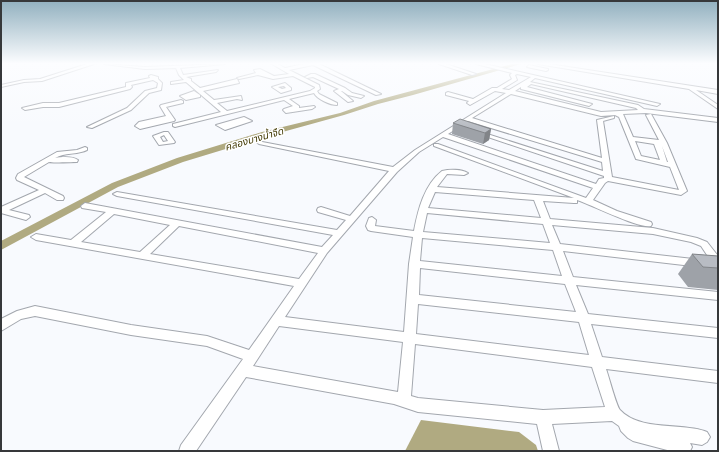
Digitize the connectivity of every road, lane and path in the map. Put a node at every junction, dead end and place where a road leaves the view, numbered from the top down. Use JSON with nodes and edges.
{"nodes":[{"id":1,"x":129,"y":85,"type":"edge"},
{"id":2,"x":143,"y":85,"type":"edge"},
{"id":3,"x":161,"y":85,"type":"edge"},
{"id":4,"x":195,"y":85,"type":"edge"},
{"id":5,"x":222,"y":85,"type":"dead end"},
{"id":6,"x":315,"y":85,"type":"edge"},
{"id":7,"x":334,"y":85,"type":"edge"},
{"id":8,"x":359,"y":85,"type":"edge"},
{"id":9,"x":505,"y":85,"type":"edge"},
{"id":10,"x":522,"y":85,"type":"edge"},
{"id":11,"x":528,"y":85,"type":"edge"},
{"id":12,"x":540,"y":85,"type":"edge"},
{"id":13,"x":571,"y":85,"type":"edge"},
{"id":14,"x":669,"y":85,"type":"edge"},
{"id":15,"x":574,"y":86,"type":"junction"},
{"id":16,"x":138,"y":87,"type":"dead end"},
{"id":17,"x":524,"y":88,"type":"junction"},
{"id":18,"x":690,"y":88,"type":"junction"},
{"id":19,"x":499,"y":89,"type":"junction"},
{"id":20,"x":200,"y":90,"type":"junction"},
{"id":21,"x":701,"y":90,"type":"junction"},
{"id":22,"x":281,"y":91,"type":"dead end"},
{"id":23,"x":315,"y":91,"type":"junction"},
{"id":24,"x":566,"y":91,"type":"junction"},
{"id":25,"x":512,"y":92,"type":"junction"},
{"id":26,"x":718,"y":92,"type":"edge"},
{"id":27,"x":378,"y":94,"type":"dead end"},
{"id":28,"x":448,"y":94,"type":"dead end"},
{"id":29,"x":206,"y":95,"type":"junction"},
{"id":30,"x":348,"y":95,"type":"junction"},
{"id":31,"x":614,"y":95,"type":"junction"},
{"id":32,"x":198,"y":96,"type":"dead end"},
{"id":33,"x":361,"y":96,"type":"dead end"},
{"id":34,"x":558,"y":96,"type":"junction"},
{"id":35,"x":288,"y":98,"type":"junction"},
{"id":36,"x":607,"y":100,"type":"junction"},
{"id":37,"x":350,"y":101,"type":"dead end"},
{"id":38,"x":181,"y":102,"type":"dead end"},
{"id":39,"x":551,"y":102,"type":"junction"},
{"id":40,"x":718,"y":102,"type":"edge"},
{"id":41,"x":335,"y":104,"type":"dead end"},
{"id":42,"x":657,"y":104,"type":"dead end"},
{"id":43,"x":297,"y":107,"type":"dead end"},
{"id":44,"x":718,"y":107,"type":"edge"},
{"id":45,"x":25,"y":108,"type":"dead end"},
{"id":46,"x":226,"y":113,"type":"junction"},
{"id":47,"x":646,"y":113,"type":"junction"},
{"id":48,"x":619,"y":114,"type":"junction"},
{"id":49,"x":210,"y":117,"type":"junction"},
{"id":50,"x":708,"y":120,"type":"junction"},
{"id":51,"x":718,"y":120,"type":"edge"},
{"id":52,"x":172,"y":121,"type":"junction"},
{"id":53,"x":718,"y":123,"type":"edge"},
{"id":54,"x":463,"y":124,"type":"junction"},
{"id":55,"x":220,"y":125,"type":"dead end"},
{"id":56,"x":471,"y":130,"type":"edge"},
{"id":57,"x":96,"y":132,"type":"dead end"},
{"id":58,"x":166,"y":133,"type":"dead end"},
{"id":59,"x":517,"y":134,"type":"junction"},
{"id":60,"x":443,"y":135,"type":"junction"},
{"id":61,"x":630,"y":138,"type":"junction"},
{"id":62,"x":509,"y":141,"type":"junction"},
{"id":63,"x":259,"y":142,"type":"dead end"},
{"id":64,"x":661,"y":143,"type":"junction"},
{"id":65,"x":436,"y":145,"type":"dead end"},
{"id":66,"x":562,"y":148,"type":"junction"},
{"id":67,"x":85,"y":149,"type":"dead end"},
{"id":68,"x":492,"y":152,"type":"junction"},
{"id":69,"x":556,"y":154,"type":"dead end"},
{"id":70,"x":74,"y":160,"type":"dead end"},
{"id":71,"x":480,"y":161,"type":"junction"},
{"id":72,"x":605,"y":161,"type":"junction"},
{"id":73,"x":44,"y":162,"type":"junction"},
{"id":74,"x":669,"y":164,"type":"junction"},
{"id":75,"x":542,"y":168,"type":"junction"},
{"id":76,"x":394,"y":170,"type":"junction"},
{"id":77,"x":464,"y":173,"type":"dead end"},
{"id":78,"x":608,"y":177,"type":"junction"},
{"id":79,"x":531,"y":180,"type":"junction"},
{"id":80,"x":598,"y":187,"type":"junction"},
{"id":81,"x":433,"y":189,"type":"junction"},
{"id":82,"x":45,"y":190,"type":"junction"},
{"id":83,"x":117,"y":194,"type":"dead end"},
{"id":84,"x":60,"y":198,"type":"dead end"},
{"id":85,"x":538,"y":199,"type":"junction"},
{"id":86,"x":574,"y":201,"type":"dead end"},
{"id":87,"x":588,"y":201,"type":"junction"},
{"id":88,"x":85,"y":206,"type":"dead end"},
{"id":89,"x":1,"y":210,"type":"edge"},
{"id":90,"x":321,"y":210,"type":"dead end"},
{"id":91,"x":423,"y":210,"type":"junction"},
{"id":92,"x":114,"y":212,"type":"junction"},
{"id":93,"x":26,"y":218,"type":"dead end"},
{"id":94,"x":351,"y":218,"type":"junction"},
{"id":95,"x":372,"y":220,"type":"dead end"},
{"id":96,"x":546,"y":221,"type":"junction"},
{"id":97,"x":177,"y":223,"type":"junction"},
{"id":98,"x":648,"y":224,"type":"dead end"},
{"id":99,"x":339,"y":234,"type":"junction"},
{"id":100,"x":418,"y":235,"type":"junction"},
{"id":101,"x":36,"y":237,"type":"dead end"},
{"id":102,"x":73,"y":243,"type":"junction"},
{"id":103,"x":556,"y":247,"type":"junction"},
{"id":104,"x":324,"y":251,"type":"junction"},
{"id":105,"x":143,"y":256,"type":"junction"},
{"id":106,"x":414,"y":264,"type":"junction"},
{"id":107,"x":718,"y":264,"type":"edge"},
{"id":108,"x":569,"y":280,"type":"junction"},
{"id":109,"x":302,"y":283,"type":"junction"},
{"id":110,"x":718,"y":296,"type":"edge"},
{"id":111,"x":413,"y":300,"type":"junction"},
{"id":112,"x":583,"y":317,"type":"junction"},
{"id":113,"x":275,"y":321,"type":"junction"},
{"id":114,"x":1,"y":326,"type":"edge"},
{"id":115,"x":718,"y":333,"type":"edge"},
{"id":116,"x":410,"y":338,"type":"junction"},
{"id":117,"x":252,"y":356,"type":"junction"},
{"id":118,"x":598,"y":362,"type":"junction"},
{"id":119,"x":242,"y":370,"type":"junction"},
{"id":120,"x":718,"y":377,"type":"edge"},
{"id":121,"x":404,"y":401,"type":"junction"},
{"id":122,"x":543,"y":417,"type":"junction"},
{"id":123,"x":617,"y":417,"type":"junction"},
{"id":124,"x":702,"y":438,"type":"dead end"},
{"id":125,"x":684,"y":447,"type":"dead end"},
{"id":126,"x":187,"y":451,"type":"edge"},
{"id":127,"x":551,"y":451,"type":"edge"}],
"edges":[{"from":1,"to":45,"type":"street"},
{"from":2,"to":16,"type":"street"},
{"from":3,"to":57,"type":"street"},
{"from":4,"to":20,"type":"street"},
{"from":5,"to":20,"type":"street"},
{"from":6,"to":23,"type":"street"},
{"from":7,"to":30,"type":"street"},
{"from":8,"to":27,"type":"street"},
{"from":9,"to":19,"type":"street"},
{"from":10,"to":25,"type":"street"},
{"from":11,"to":17,"type":"street"},
{"from":12,"to":24,"type":"street"},
{"from":13,"to":15,"type":"street"},
{"from":14,"to":18,"type":"street"},
{"from":15,"to":24,"type":"street"},
{"from":15,"to":31,"type":"street"},
{"from":17,"to":25,"type":"street"},
{"from":17,"to":34,"type":"street"},
{"from":18,"to":21,"type":"street"},
{"from":18,"to":44,"type":"street"},
{"from":19,"to":25,"type":"street"},
{"from":19,"to":28,"type":"street"},
{"from":20,"to":29,"type":"street"},
{"from":21,"to":26,"type":"street"},
{"from":21,"to":40,"type":"street"},
{"from":22,"to":35,"type":"street"},
{"from":23,"to":35,"type":"street"},
{"from":23,"to":41,"type":"street"},
{"from":24,"to":34,"type":"street"},
{"from":24,"to":36,"type":"street"},
{"from":25,"to":39,"type":"street"},
{"from":25,"to":54,"type":"street"},
{"from":29,"to":32,"type":"street"},
{"from":29,"to":46,"type":"street"},
{"from":30,"to":33,"type":"street"},
{"from":30,"to":37,"type":"street"},
{"from":31,"to":36,"type":"street"},
{"from":31,"to":42,"type":"street"},
{"from":34,"to":34,"type":"street"},
{"from":34,"to":39,"type":"street"},
{"from":35,"to":43,"type":"street"},
{"from":35,"to":46,"type":"street"},
{"from":36,"to":47,"type":"street"},
{"from":38,"to":52,"type":"street"},
{"from":39,"to":48,"type":"street"},
{"from":46,"to":49,"type":"street"},
{"from":47,"to":48,"type":"street"},
{"from":47,"to":50,"type":"street"},
{"from":47,"to":64,"type":"street"},
{"from":48,"to":61,"type":"street"},
{"from":48,"to":72,"type":"street"},
{"from":49,"to":52,"type":"street"},
{"from":49,"to":55,"type":"street"},
{"from":50,"to":51,"type":"street"},
{"from":50,"to":53,"type":"street"},
{"from":52,"to":58,"type":"street"},
{"from":54,"to":59,"type":"street"},
{"from":54,"to":60,"type":"street"},
{"from":56,"to":62,"type":"street"},
{"from":59,"to":62,"type":"street"},
{"from":59,"to":66,"type":"street"},
{"from":60,"to":68,"type":"street"},
{"from":60,"to":76,"type":"street"},
{"from":61,"to":64,"type":"street"},
{"from":61,"to":74,"type":"street"},
{"from":62,"to":68,"type":"street"},
{"from":62,"to":78,"type":"street"},
{"from":63,"to":76,"type":"street"},
{"from":64,"to":74,"type":"street"},
{"from":65,"to":71,"type":"street"},
{"from":66,"to":69,"type":"street"},
{"from":66,"to":72,"type":"street"},
{"from":67,"to":73,"type":"street"},
{"from":68,"to":71,"type":"street"},
{"from":68,"to":75,"type":"street"},
{"from":70,"to":73,"type":"street"},
{"from":71,"to":79,"type":"street"},
{"from":72,"to":78,"type":"street"},
{"from":73,"to":82,"type":"street"},
{"from":74,"to":78,"type":"street"},
{"from":75,"to":79,"type":"street"},
{"from":75,"to":80,"type":"street"},
{"from":76,"to":94,"type":"street"},
{"from":77,"to":81,"type":"street"},
{"from":78,"to":80,"type":"street"},
{"from":79,"to":87,"type":"street"},
{"from":80,"to":87,"type":"street"},
{"from":81,"to":85,"type":"street"},
{"from":81,"to":91,"type":"street"},
{"from":82,"to":84,"type":"street"},
{"from":82,"to":89,"type":"street"},
{"from":83,"to":99,"type":"street"},
{"from":85,"to":86,"type":"street"},
{"from":85,"to":96,"type":"street"},
{"from":87,"to":98,"type":"street"},
{"from":88,"to":92,"type":"street"},
{"from":89,"to":93,"type":"street"},
{"from":90,"to":94,"type":"street"},
{"from":91,"to":96,"type":"street"},
{"from":91,"to":100,"type":"street"},
{"from":92,"to":97,"type":"street"},
{"from":92,"to":102,"type":"street"},
{"from":94,"to":99,"type":"street"},
{"from":95,"to":100,"type":"street"},
{"from":96,"to":103,"type":"street"},
{"from":96,"to":107,"type":"street"},
{"from":97,"to":104,"type":"street"},
{"from":97,"to":105,"type":"street"},
{"from":99,"to":104,"type":"street"},
{"from":100,"to":103,"type":"street"},
{"from":100,"to":106,"type":"street"},
{"from":101,"to":102,"type":"street"},
{"from":102,"to":105,"type":"street"},
{"from":103,"to":107,"type":"street"},
{"from":103,"to":108,"type":"street"},
{"from":104,"to":109,"type":"street"},
{"from":105,"to":109,"type":"street"},
{"from":106,"to":108,"type":"street"},
{"from":106,"to":111,"type":"street"},
{"from":108,"to":110,"type":"street"},
{"from":108,"to":112,"type":"street"},
{"from":109,"to":113,"type":"street"},
{"from":111,"to":112,"type":"street"},
{"from":111,"to":116,"type":"street"},
{"from":112,"to":115,"type":"street"},
{"from":112,"to":118,"type":"street"},
{"from":113,"to":116,"type":"street"},
{"from":113,"to":117,"type":"street"},
{"from":114,"to":117,"type":"street"},
{"from":116,"to":118,"type":"street"},
{"from":116,"to":121,"type":"street"},
{"from":117,"to":119,"type":"street"},
{"from":118,"to":120,"type":"street"},
{"from":118,"to":123,"type":"street"},
{"from":119,"to":121,"type":"street"},
{"from":119,"to":126,"type":"street"},
{"from":121,"to":122,"type":"street"},
{"from":122,"to":123,"type":"street"},
{"from":122,"to":127,"type":"street"},
{"from":123,"to":124,"type":"street"},
{"from":123,"to":125,"type":"street"}]}
